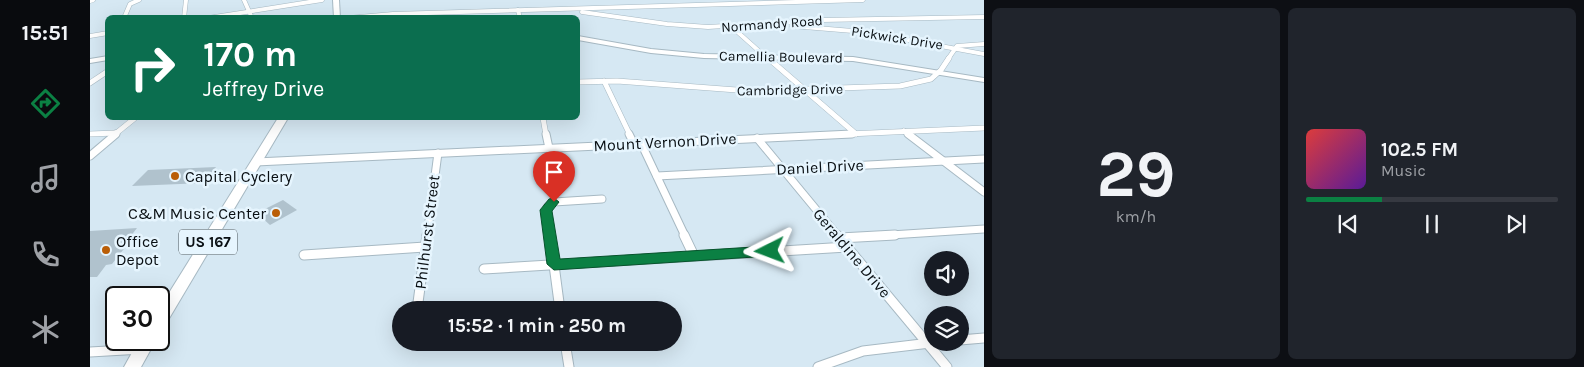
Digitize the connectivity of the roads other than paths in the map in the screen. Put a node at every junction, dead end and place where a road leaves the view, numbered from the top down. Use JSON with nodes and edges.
{"nodes":[{"id":1,"x":94,"y":0,"type":"edge"},
{"id":2,"x":139,"y":0,"type":"edge"},
{"id":3,"x":186,"y":0,"type":"edge"},
{"id":4,"x":244,"y":0,"type":"edge"},
{"id":5,"x":322,"y":0,"type":"edge"},
{"id":6,"x":336,"y":0,"type":"edge"},
{"id":7,"x":706,"y":0,"type":"edge"},
{"id":8,"x":863,"y":0,"type":"edge"},
{"id":9,"x":90,"y":2,"type":"edge"},
{"id":10,"x":711,"y":4,"type":"junction"},
{"id":11,"x":562,"y":9,"type":"junction"},
{"id":12,"x":518,"y":10,"type":"junction"},
{"id":13,"x":249,"y":11,"type":"junction"},
{"id":14,"x":125,"y":15,"type":"edge"},
{"id":15,"x":184,"y":15,"type":"edge"},
{"id":16,"x":226,"y":15,"type":"edge"},
{"id":17,"x":251,"y":15,"type":"edge"},
{"id":18,"x":337,"y":15,"type":"edge"},
{"id":19,"x":374,"y":15,"type":"edge"},
{"id":20,"x":519,"y":15,"type":"edge"},
{"id":21,"x":984,"y":17,"type":"edge"},
{"id":22,"x":750,"y":26,"type":"junction"},
{"id":23,"x":732,"y":27,"type":"junction"},
{"id":24,"x":105,"y":34,"type":"edge"},
{"id":25,"x":580,"y":34,"type":"edge"},
{"id":26,"x":90,"y":36,"type":"edge"},
{"id":27,"x":580,"y":38,"type":"edge"},
{"id":28,"x":984,"y":44,"type":"edge"},
{"id":29,"x":956,"y":47,"type":"junction"},
{"id":30,"x":760,"y":52,"type":"junction"},
{"id":31,"x":984,"y":54,"type":"edge"},
{"id":32,"x":767,"y":57,"type":"junction"},
{"id":33,"x":105,"y":58,"type":"edge"},
{"id":34,"x":90,"y":61,"type":"edge"},
{"id":35,"x":943,"y":70,"type":"junction"},
{"id":36,"x":105,"y":73,"type":"edge"},
{"id":37,"x":984,"y":75,"type":"edge"},
{"id":38,"x":984,"y":80,"type":"edge"},
{"id":39,"x":604,"y":81,"type":"junction"},
{"id":40,"x":580,"y":82,"type":"edge"},
{"id":41,"x":90,"y":83,"type":"edge"},
{"id":42,"x":805,"y":91,"type":"junction"},
{"id":43,"x":133,"y":120,"type":"edge"},
{"id":44,"x":282,"y":120,"type":"edge"},
{"id":45,"x":543,"y":120,"type":"edge"},
{"id":46,"x":984,"y":128,"type":"edge"},
{"id":47,"x":904,"y":131,"type":"junction"},
{"id":48,"x":117,"y":133,"type":"junction"},
{"id":49,"x":90,"y":134,"type":"edge"},
{"id":50,"x":856,"y":134,"type":"junction"},
{"id":51,"x":757,"y":138,"type":"junction"},
{"id":52,"x":638,"y":143,"type":"junction"},
{"id":53,"x":550,"y":148,"type":"junction"},
{"id":54,"x":438,"y":153,"type":"junction"},
{"id":55,"x":90,"y":156,"type":"edge"},
{"id":56,"x":984,"y":159,"type":"edge"},
{"id":57,"x":944,"y":161,"type":"junction"},
{"id":58,"x":256,"y":162,"type":"junction"},
{"id":59,"x":783,"y":169,"type":"junction"},
{"id":60,"x":657,"y":176,"type":"junction"},
{"id":61,"x":984,"y":192,"type":"edge"},
{"id":62,"x":602,"y":199,"type":"dead end"},
{"id":63,"x":984,"y":229,"type":"edge"},
{"id":64,"x":840,"y":238,"type":"junction"},
{"id":65,"x":426,"y":247,"type":"junction"},
{"id":66,"x":847,"y":247,"type":"junction"},
{"id":67,"x":304,"y":255,"type":"dead end"},
{"id":68,"x":694,"y":256,"type":"junction"},
{"id":69,"x":554,"y":264,"type":"junction"},
{"id":70,"x":484,"y":269,"type":"dead end"},
{"id":71,"x":418,"y":301,"type":"edge"},
{"id":72,"x":559,"y":301,"type":"edge"},
{"id":73,"x":170,"y":304,"type":"edge"},
{"id":74,"x":924,"y":336,"type":"edge"},
{"id":75,"x":984,"y":338,"type":"edge"},
{"id":76,"x":969,"y":339,"type":"edge"},
{"id":77,"x":924,"y":344,"type":"edge"},
{"id":78,"x":105,"y":350,"type":"edge"},
{"id":79,"x":142,"y":351,"type":"edge"},
{"id":80,"x":566,"y":351,"type":"edge"},
{"id":81,"x":936,"y":351,"type":"edge"},
{"id":82,"x":90,"y":352,"type":"edge"},
{"id":83,"x":132,"y":367,"type":"edge"},
{"id":84,"x":569,"y":367,"type":"edge"},
{"id":85,"x":818,"y":367,"type":"edge"},
{"id":86,"x":947,"y":367,"type":"edge"}],
"edges":[{"from":1,"to":9,"type":"street"},
{"from":2,"to":14,"type":"street"},
{"from":3,"to":15,"type":"street"},
{"from":4,"to":13,"type":"street"},
{"from":5,"to":13,"type":"street"},
{"from":6,"to":18,"type":"main road"},
{"from":7,"to":10,"type":"street"},
{"from":8,"to":10,"type":"street"},
{"from":10,"to":11,"type":"street"},
{"from":11,"to":12,"type":"street"},
{"from":11,"to":23,"type":"street","name":"Normandy Road"},
{"from":12,"to":19,"type":"street"},
{"from":12,"to":20,"type":"street"},
{"from":13,"to":16,"type":"street"},
{"from":13,"to":17,"type":"street"},
{"from":21,"to":22,"type":"street","name":"Normandy Road"},
{"from":22,"to":23,"type":"street","name":"Normandy Road"},
{"from":22,"to":29,"type":"street","name":"Pickwick Drive"},
{"from":23,"to":30,"type":"street"},
{"from":24,"to":26,"type":"street"},
{"from":25,"to":30,"type":"main road","name":"Camellia Boulevard"},
{"from":27,"to":32,"type":"main road","name":"Camellia Boulevard"},
{"from":28,"to":29,"type":"street"},
{"from":29,"to":31,"type":"street","name":"Pickwick Drive"},
{"from":29,"to":35,"type":"street"},
{"from":30,"to":35,"type":"main road","name":"Camellia Boulevard"},
{"from":32,"to":35,"type":"main road","name":"Camellia Boulevard"},
{"from":32,"to":42,"type":"street"},
{"from":33,"to":34,"type":"main road"},
{"from":35,"to":37,"type":"main road","name":"Camellia Boulevard"},
{"from":35,"to":38,"type":"main road","name":"Camellia Boulevard"},
{"from":35,"to":42,"type":"street","name":"Cambridge Drive"},
{"from":36,"to":41,"type":"street"},
{"from":39,"to":40,"type":"street","name":"Cambridge Drive"},
{"from":39,"to":42,"type":"street","name":"Cambridge Drive"},
{"from":39,"to":52,"type":"street"},
{"from":42,"to":50,"type":"street"},
{"from":43,"to":48,"type":"street"},
{"from":44,"to":58,"type":"main road","number":"US 167"},
{"from":45,"to":53,"type":"street"},
{"from":46,"to":47,"type":"street","name":"Mount Vernon Drive"},
{"from":47,"to":50,"type":"street","name":"Mount Vernon Drive"},
{"from":47,"to":57,"type":"street"},
{"from":48,"to":49,"type":"street"},
{"from":48,"to":55,"type":"street"},
{"from":50,"to":51,"type":"street","name":"Mount Vernon Drive"},
{"from":51,"to":52,"type":"street","name":"Mount Vernon Drive"},
{"from":51,"to":59,"type":"street","name":"Geraldine Drive"},
{"from":52,"to":53,"type":"street","name":"Mount Vernon Drive"},
{"from":52,"to":60,"type":"street"},
{"from":53,"to":54,"type":"street","name":"Mount Vernon Drive"},
{"from":54,"to":58,"type":"street","name":"Mount Vernon Drive"},
{"from":54,"to":65,"type":"street","name":"Philhurst Street"},
{"from":56,"to":57,"type":"street","name":"Daniel Drive"},
{"from":57,"to":59,"type":"street","name":"Daniel Drive"},
{"from":57,"to":61,"type":"street"},
{"from":58,"to":73,"type":"main road","number":"US 167"},
{"from":59,"to":60,"type":"street","name":"Daniel Drive"},
{"from":59,"to":64,"type":"street","name":"Geraldine Drive"},
{"from":60,"to":68,"type":"street"},
{"from":62,"to":69,"type":"street"},
{"from":63,"to":64,"type":"street"},
{"from":64,"to":66,"type":"street","name":"Geraldine Drive"},
{"from":65,"to":67,"type":"street"},
{"from":65,"to":71,"type":"street","name":"Philhurst Street"},
{"from":66,"to":68,"type":"street"},
{"from":66,"to":74,"type":"street","name":"Geraldine Drive"},
{"from":68,"to":69,"type":"street"},
{"from":69,"to":70,"type":"street"},
{"from":69,"to":72,"type":"street"},
{"from":75,"to":76,"type":"street"},
{"from":77,"to":85,"type":"street"},
{"from":78,"to":82,"type":"street"},
{"from":79,"to":83,"type":"main road"},
{"from":80,"to":84,"type":"street"},
{"from":81,"to":86,"type":"street","name":"Geraldine Drive"}]}
